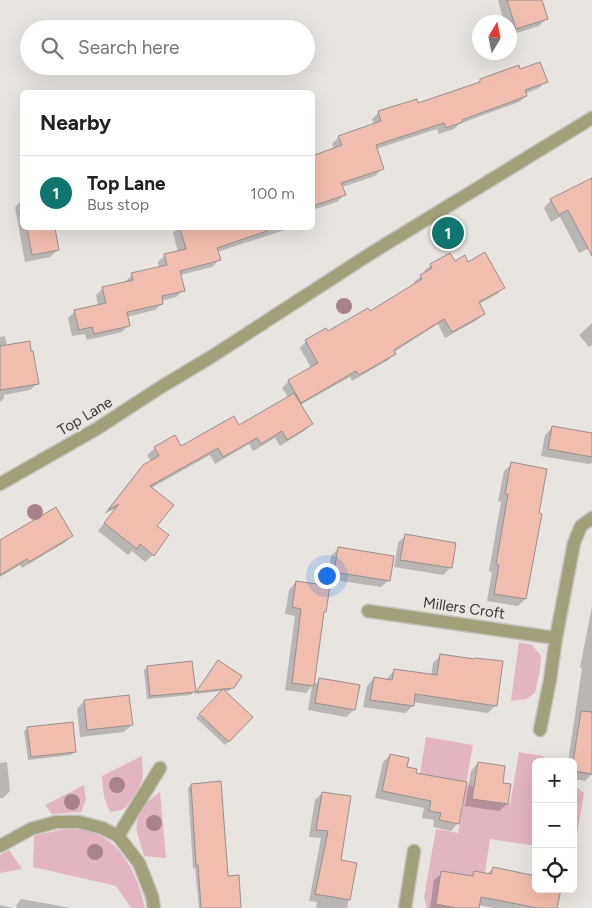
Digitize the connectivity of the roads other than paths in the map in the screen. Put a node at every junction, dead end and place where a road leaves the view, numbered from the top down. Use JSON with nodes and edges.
{"nodes":[{"id":1,"x":592,"y":118,"type":"edge"},
{"id":2,"x":0,"y":484,"type":"edge"},
{"id":3,"x":592,"y":518,"type":"edge"},
{"id":4,"x":368,"y":611,"type":"dead end"},
{"id":5,"x":556,"y":638,"type":"junction"},
{"id":6,"x":540,"y":730,"type":"dead end"},
{"id":7,"x":160,"y":768,"type":"dead end"},
{"id":8,"x":118,"y":836,"type":"junction"},
{"id":9,"x":0,"y":846,"type":"edge"},
{"id":10,"x":414,"y":851,"type":"dead end"},
{"id":11,"x":154,"y":908,"type":"edge"},
{"id":12,"x":405,"y":908,"type":"edge"}],
"edges":[{"from":1,"to":2,"type":"street","name":"Top Lane"},
{"from":3,"to":5,"type":"street"},
{"from":4,"to":5,"type":"street","name":"Millers Croft"},
{"from":5,"to":6,"type":"street"},
{"from":7,"to":8,"type":"street"},
{"from":8,"to":9,"type":"street"},
{"from":8,"to":11,"type":"street"},
{"from":10,"to":12,"type":"street"}]}
